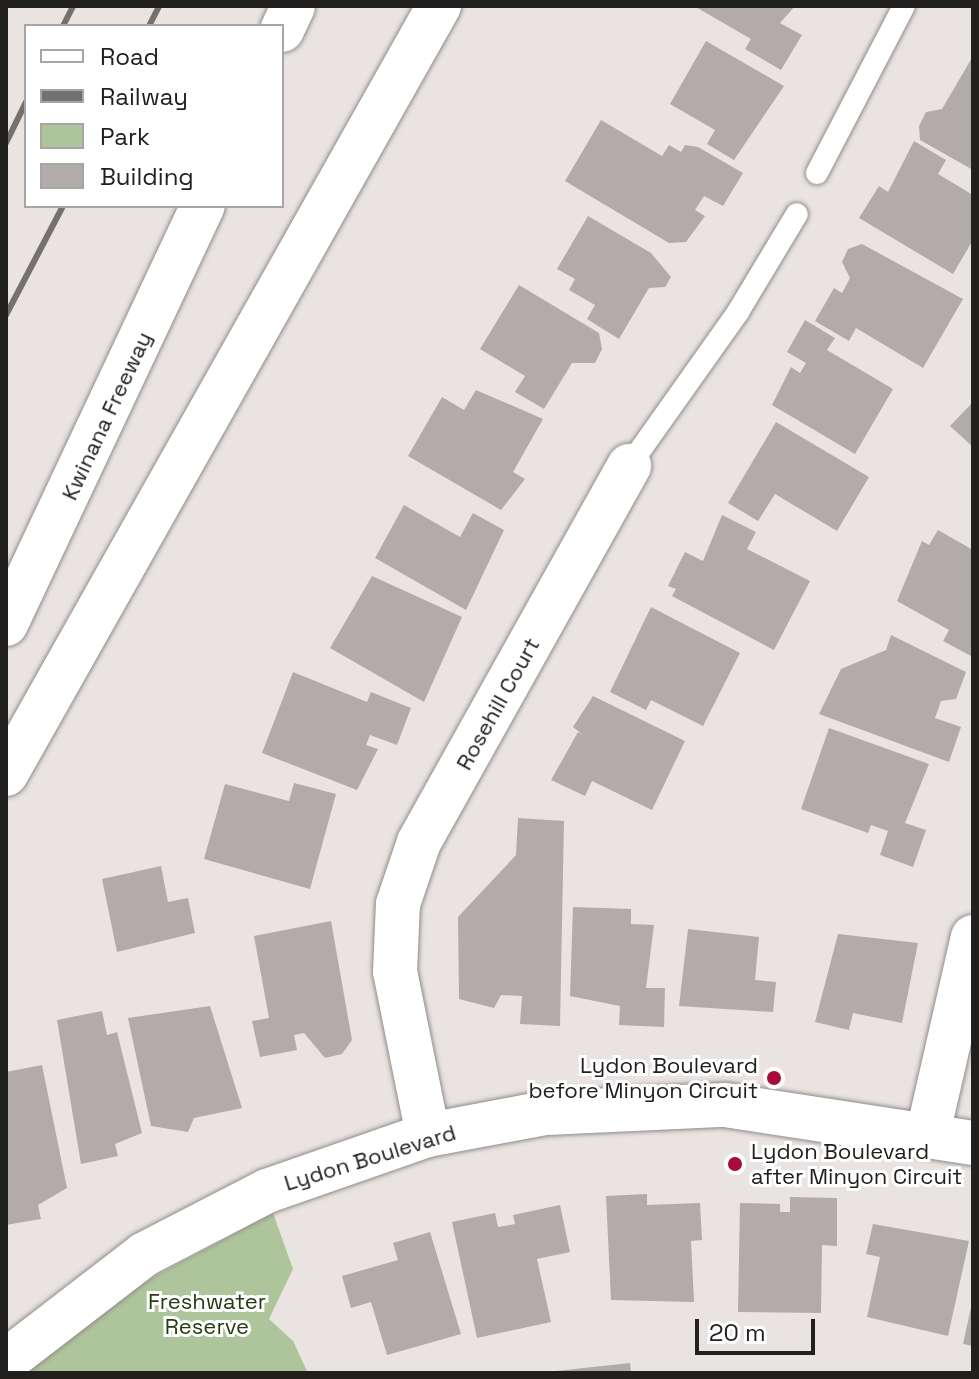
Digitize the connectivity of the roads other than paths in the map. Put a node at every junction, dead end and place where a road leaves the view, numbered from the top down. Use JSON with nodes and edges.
{"nodes":[{"id":1,"x":293,"y":6,"type":"edge"},
{"id":2,"x":439,"y":6,"type":"edge"},
{"id":3,"x":904,"y":6,"type":"edge"},
{"id":4,"x":284,"y":26,"type":"edge"},
{"id":5,"x":817,"y":173,"type":"dead end"},
{"id":6,"x":202,"y":208,"type":"edge"},
{"id":7,"x":797,"y":214,"type":"dead end"},
{"id":8,"x":629,"y":466,"type":"joint"},
{"id":9,"x":6,"y":624,"type":"edge"},
{"id":10,"x":6,"y":774,"type":"edge"},
{"id":11,"x":973,"y":937,"type":"edge"},
{"id":12,"x":928,"y":1133,"type":"junction"},
{"id":13,"x":428,"y":1135,"type":"junction"},
{"id":14,"x":973,"y":1143,"type":"edge"},
{"id":15,"x":6,"y":1361,"type":"edge"}],
"edges":[{"from":1,"to":4,"type":"main road"},
{"from":2,"to":10,"type":"main road"},
{"from":3,"to":5,"type":"lane"},
{"from":6,"to":9,"type":"main road","name":"Kwinana Freeway"},
{"from":7,"to":8,"type":"lane","name":"Rosehill Court"},
{"from":8,"to":13,"type":"main road","name":"Rosehill Court"},
{"from":11,"to":12,"type":"main road"},
{"from":12,"to":13,"type":"main road","name":"Lydon Boulevard"},
{"from":12,"to":14,"type":"main road","name":"Lydon Boulevard"},
{"from":13,"to":15,"type":"main road","name":"Lydon Boulevard"}]}
